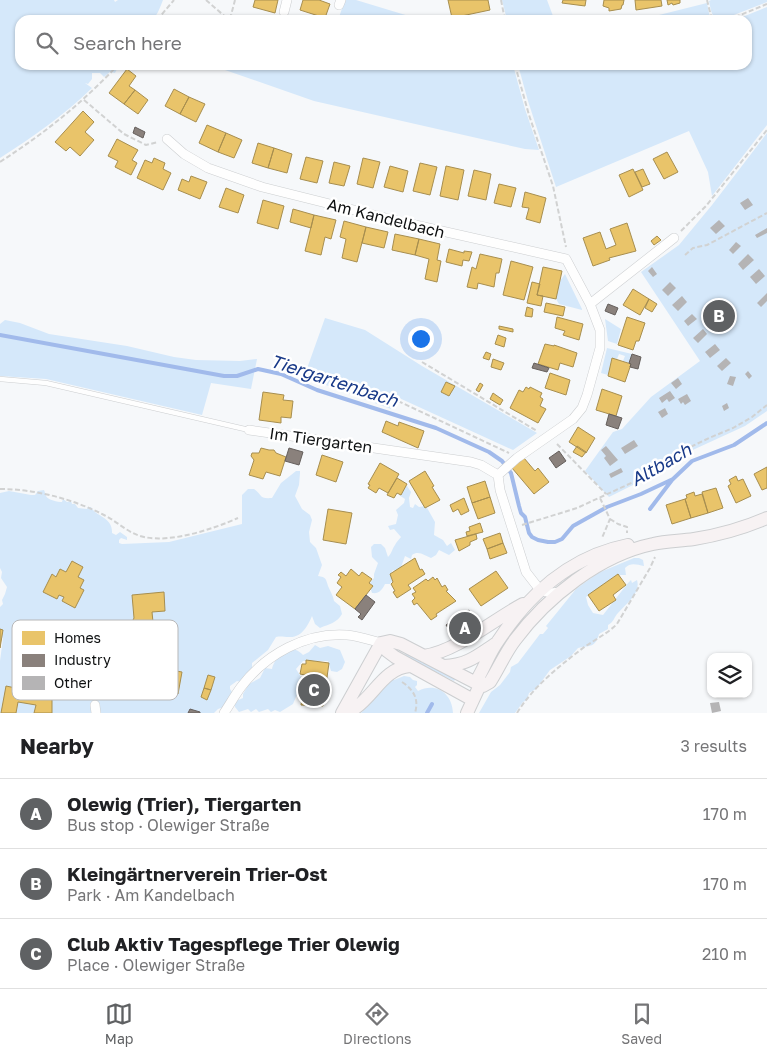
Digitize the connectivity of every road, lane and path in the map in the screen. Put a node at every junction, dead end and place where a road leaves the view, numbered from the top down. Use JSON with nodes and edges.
{"nodes":[{"id":1,"x":174,"y":0,"type":"edge"},
{"id":2,"x":206,"y":0,"type":"edge"},
{"id":3,"x":235,"y":0,"type":"edge"},
{"id":4,"x":287,"y":0,"type":"edge"},
{"id":5,"x":501,"y":0,"type":"edge"},
{"id":6,"x":707,"y":0,"type":"edge"},
{"id":7,"x":767,"y":4,"type":"edge"},
{"id":8,"x":284,"y":12,"type":"dead end"},
{"id":9,"x":161,"y":15,"type":"edge"},
{"id":10,"x":223,"y":15,"type":"edge"},
{"id":11,"x":230,"y":15,"type":"edge"},
{"id":12,"x":504,"y":15,"type":"edge"},
{"id":13,"x":711,"y":15,"type":"edge"},
{"id":14,"x":740,"y":15,"type":"edge"},
{"id":15,"x":113,"y":70,"type":"edge"},
{"id":16,"x":516,"y":70,"type":"edge"},
{"id":17,"x":84,"y":100,"type":"junction"},
{"id":18,"x":767,"y":130,"type":"edge"},
{"id":19,"x":168,"y":139,"type":"joint"},
{"id":20,"x":0,"y":162,"type":"edge"},
{"id":21,"x":767,"y":213,"type":"edge"},
{"id":22,"x":674,"y":238,"type":"joint"},
{"id":23,"x":685,"y":254,"type":"dead end"},
{"id":24,"x":569,"y":262,"type":"junction"},
{"id":25,"x":590,"y":304,"type":"junction"},
{"id":26,"x":422,"y":362,"type":"dead end"},
{"id":27,"x":0,"y":379,"type":"edge"},
{"id":28,"x":398,"y":401,"type":"dead end"},
{"id":29,"x":767,"y":405,"type":"edge"},
{"id":30,"x":249,"y":430,"type":"joint"},
{"id":31,"x":550,"y":439,"type":"junction"},
{"id":32,"x":517,"y":458,"type":"junction"},
{"id":33,"x":504,"y":469,"type":"junction"},
{"id":34,"x":0,"y":489,"type":"edge"},
{"id":35,"x":606,"y":494,"type":"junction"},
{"id":36,"x":600,"y":498,"type":"junction"},
{"id":37,"x":238,"y":518,"type":"dead end"},
{"id":38,"x":767,"y":518,"type":"edge"},
{"id":39,"x":610,"y":519,"type":"junction"},
{"id":40,"x":524,"y":524,"type":"dead end"},
{"id":41,"x":627,"y":533,"type":"dead end"},
{"id":42,"x":602,"y":538,"type":"dead end"},
{"id":43,"x":657,"y":544,"type":"junction"},
{"id":44,"x":540,"y":590,"type":"junction"},
{"id":45,"x":561,"y":592,"type":"junction"},
{"id":46,"x":529,"y":600,"type":"junction"},
{"id":47,"x":497,"y":642,"type":"junction"},
{"id":48,"x":381,"y":643,"type":"junction"},
{"id":49,"x":424,"y":656,"type":"junction"},
{"id":50,"x":410,"y":666,"type":"junction"},
{"id":51,"x":444,"y":666,"type":"junction"},
{"id":52,"x":401,"y":682,"type":"dead end"},
{"id":53,"x":480,"y":685,"type":"junction"},
{"id":54,"x":473,"y":700,"type":"junction"},
{"id":55,"x":224,"y":713,"type":"edge"},
{"id":56,"x":343,"y":713,"type":"edge"},
{"id":57,"x":415,"y":713,"type":"edge"},
{"id":58,"x":466,"y":713,"type":"edge"},
{"id":59,"x":517,"y":713,"type":"edge"}],
"edges":[{"from":1,"to":9,"type":"path"},
{"from":2,"to":10,"type":"path"},
{"from":3,"to":11,"type":"path"},
{"from":4,"to":8,"type":"street"},
{"from":5,"to":12,"type":"path"},
{"from":6,"to":13,"type":"path"},
{"from":7,"to":14,"type":"path"},
{"from":15,"to":17,"type":"path"},
{"from":16,"to":24,"type":"path"},
{"from":17,"to":19,"type":"path"},
{"from":17,"to":20,"type":"path"},
{"from":18,"to":22,"type":"path"},
{"from":19,"to":24,"type":"street","name":"Am Kandelbach"},
{"from":21,"to":23,"type":"path"},
{"from":22,"to":25,"type":"street"},
{"from":24,"to":25,"type":"street"},
{"from":25,"to":31,"type":"street"},
{"from":26,"to":31,"type":"path"},
{"from":27,"to":30,"type":"lane","name":"Im Tiergarten"},
{"from":28,"to":32,"type":"path"},
{"from":29,"to":35,"type":"path"},
{"from":30,"to":33,"type":"street","name":"Im Tiergarten"},
{"from":31,"to":32,"type":"street"},
{"from":31,"to":35,"type":"path"},
{"from":32,"to":33,"type":"street"},
{"from":33,"to":44,"type":"street"},
{"from":34,"to":37,"type":"path"},
{"from":35,"to":36,"type":"path"},
{"from":36,"to":39,"type":"path"},
{"from":36,"to":40,"type":"path"},
{"from":38,"to":43,"type":"main road"},
{"from":39,"to":41,"type":"path"},
{"from":39,"to":42,"type":"path"},
{"from":43,"to":44,"type":"main road"},
{"from":43,"to":45,"type":"main road"},
{"from":43,"to":59,"type":"path"},
{"from":44,"to":45,"type":"street"},
{"from":44,"to":46,"type":"main road"},
{"from":45,"to":53,"type":"main road"},
{"from":46,"to":47,"type":"main road"},
{"from":46,"to":49,"type":"main road"},
{"from":47,"to":51,"type":"main road"},
{"from":47,"to":53,"type":"main road"},
{"from":48,"to":49,"type":"main road"},
{"from":48,"to":50,"type":"main road"},
{"from":48,"to":55,"type":"street"},
{"from":48,"to":56,"type":"main road"},
{"from":49,"to":51,"type":"main road"},
{"from":50,"to":54,"type":"main road"},
{"from":50,"to":56,"type":"main road"},
{"from":51,"to":53,"type":"main road"},
{"from":52,"to":57,"type":"path"},
{"from":53,"to":54,"type":"main road"},
{"from":54,"to":58,"type":"main road"}]}
